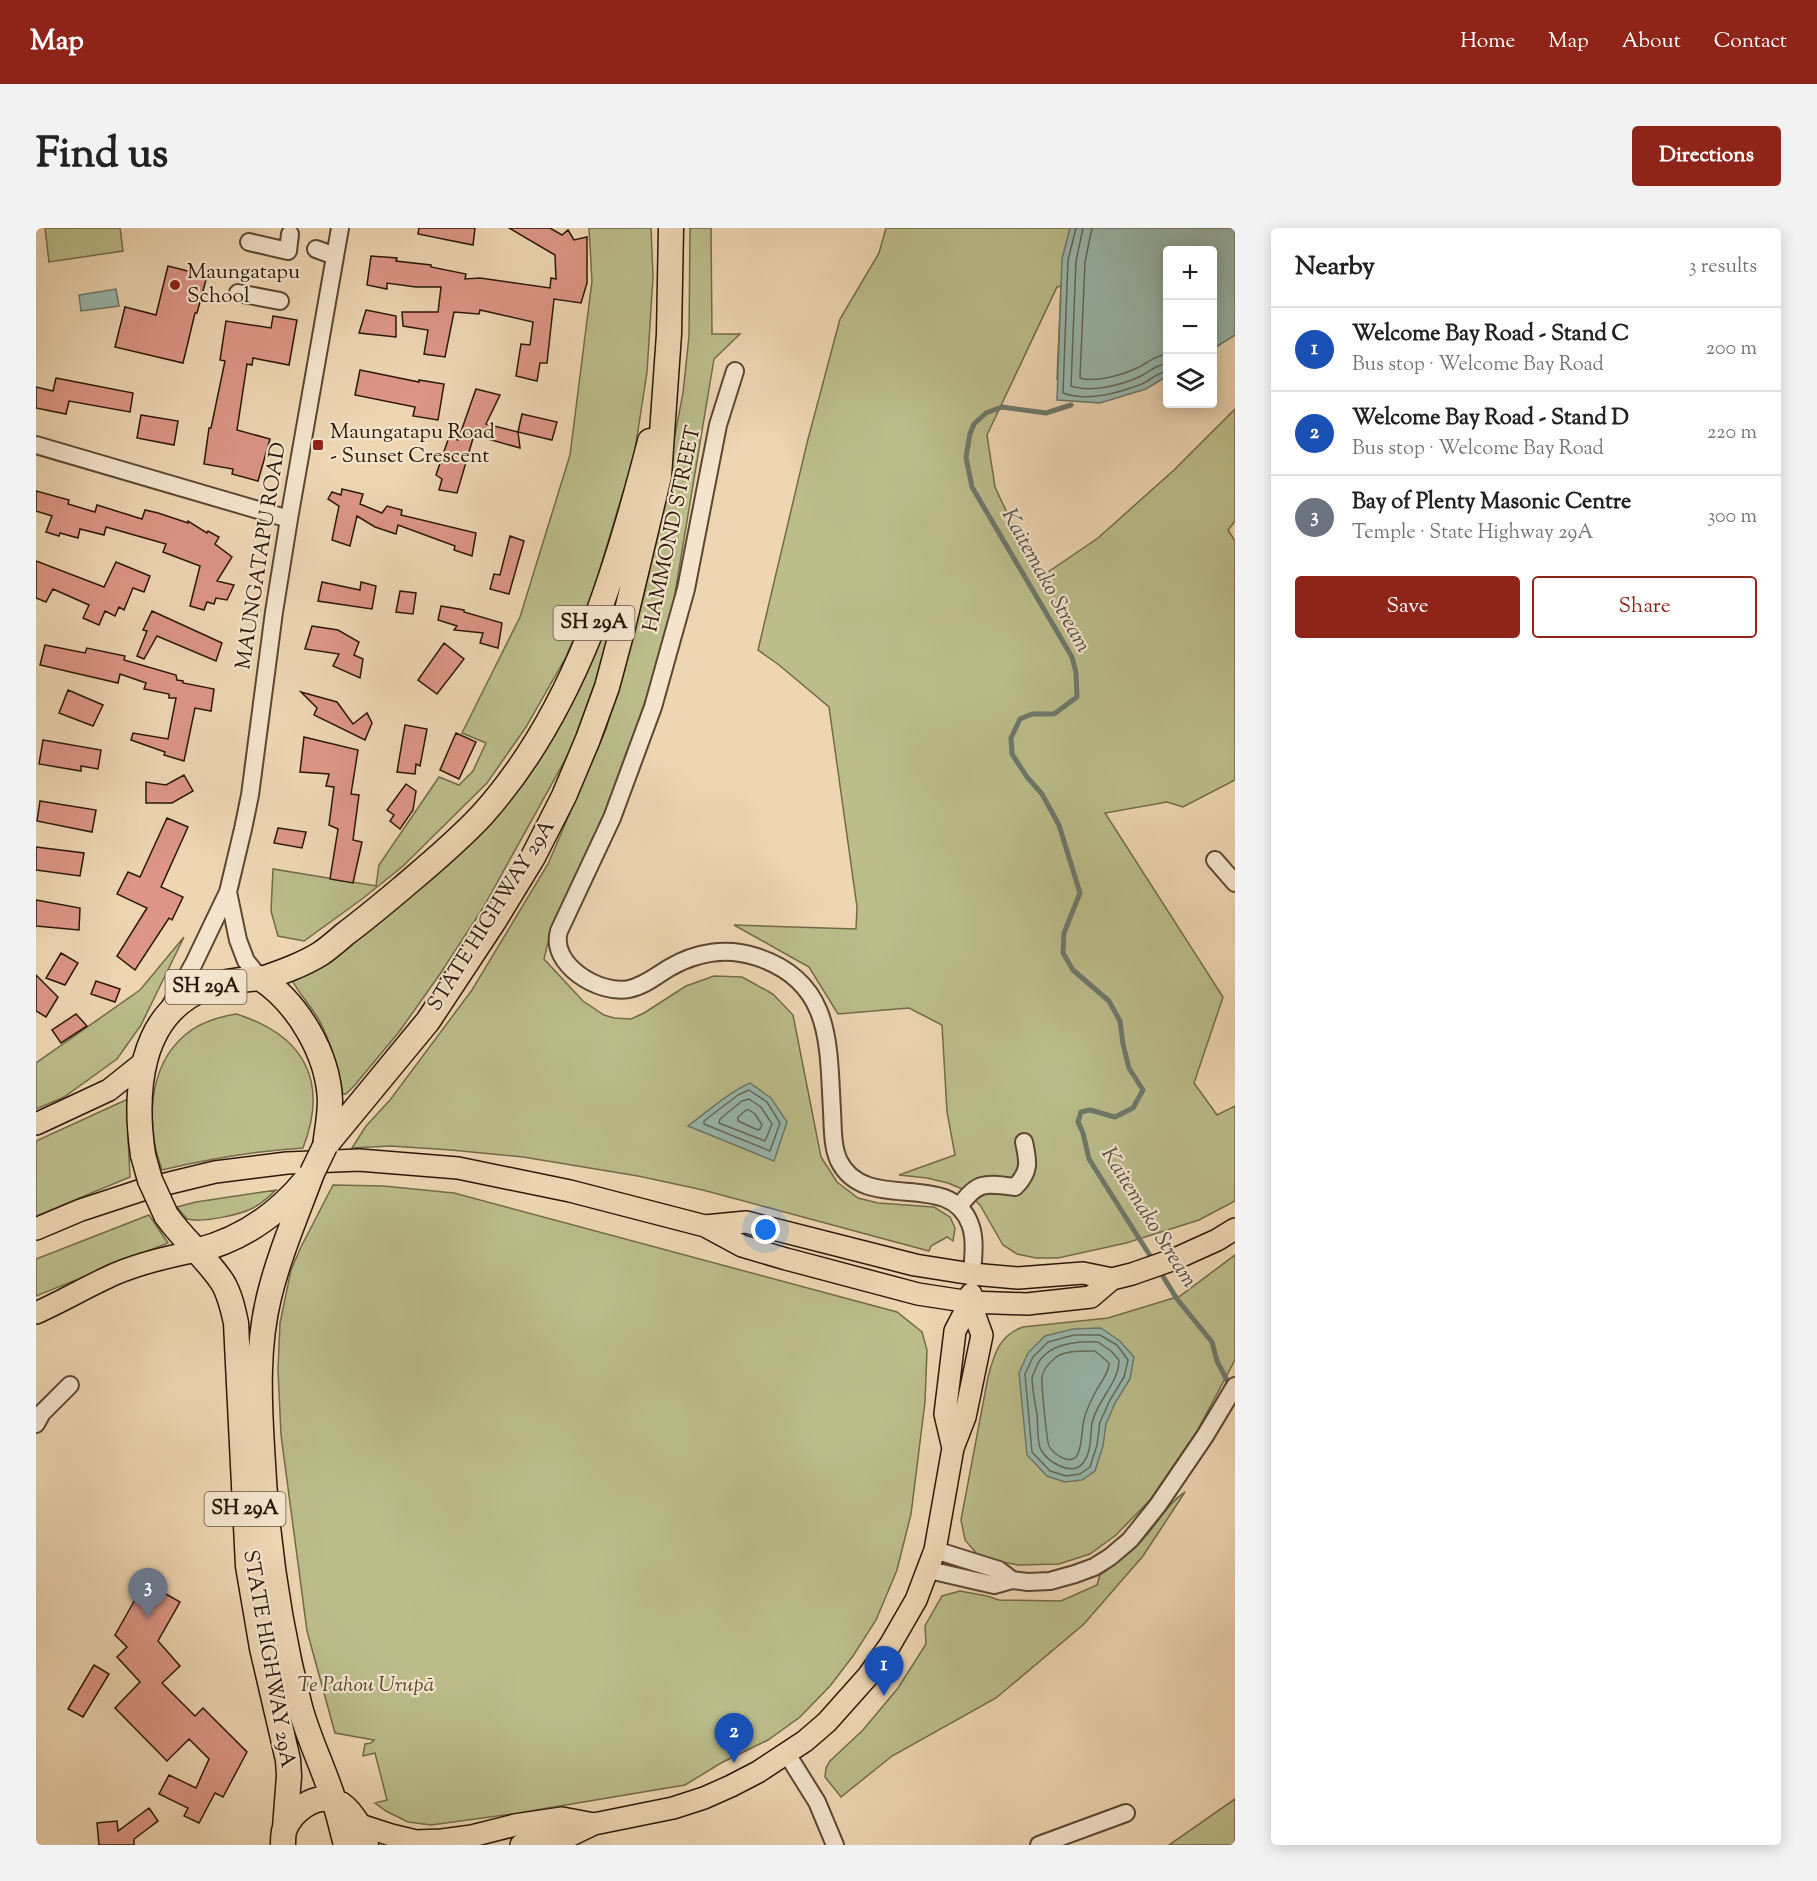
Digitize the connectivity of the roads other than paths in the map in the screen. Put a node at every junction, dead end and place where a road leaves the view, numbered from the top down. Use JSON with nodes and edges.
{"nodes":[{"id":1,"x":340,"y":228,"type":"edge"},
{"id":2,"x":671,"y":228,"type":"edge"},
{"id":3,"x":290,"y":234,"type":"dead end"},
{"id":4,"x":249,"y":242,"type":"dead end"},
{"id":5,"x":316,"y":249,"type":"dead end"},
{"id":6,"x":335,"y":256,"type":"junction"},
{"id":7,"x":238,"y":293,"type":"dead end"},
{"id":8,"x":280,"y":301,"type":"dead end"},
{"id":9,"x":735,"y":371,"type":"dead end"},
{"id":10,"x":666,"y":378,"type":"junction"},
{"id":11,"x":36,"y":445,"type":"edge"},
{"id":12,"x":289,"y":519,"type":"junction"},
{"id":13,"x":1215,"y":860,"type":"dead end"},
{"id":14,"x":1235,"y":883,"type":"edge"},
{"id":15,"x":228,"y":892,"type":"junction"},
{"id":16,"x":261,"y":979,"type":"junction"},
{"id":17,"x":163,"y":1020,"type":"junction"},
{"id":18,"x":144,"y":1062,"type":"junction"},
{"id":19,"x":36,"y":1124,"type":"edge"},
{"id":20,"x":1024,"y":1142,"type":"dead end"},
{"id":21,"x":325,"y":1146,"type":"junction"},
{"id":22,"x":306,"y":1184,"type":"junction"},
{"id":23,"x":959,"y":1207,"type":"junction"},
{"id":24,"x":705,"y":1226,"type":"junction"},
{"id":25,"x":36,"y":1229,"type":"edge"},
{"id":26,"x":1235,"y":1229,"type":"edge"},
{"id":27,"x":196,"y":1251,"type":"junction"},
{"id":28,"x":972,"y":1274,"type":"junction"},
{"id":29,"x":1112,"y":1280,"type":"junction"},
{"id":30,"x":970,"y":1302,"type":"junction"},
{"id":31,"x":36,"y":1313,"type":"edge"},
{"id":32,"x":70,"y":1385,"type":"dead end"},
{"id":33,"x":1235,"y":1386,"type":"edge"},
{"id":34,"x":36,"y":1424,"type":"edge"},
{"id":35,"x":932,"y":1560,"type":"junction"},
{"id":36,"x":787,"y":1754,"type":"junction"},
{"id":37,"x":334,"y":1800,"type":"junction"},
{"id":38,"x":1126,"y":1813,"type":"dead end"},
{"id":39,"x":594,"y":1824,"type":"junction"},
{"id":40,"x":362,"y":1834,"type":"edge"},
{"id":41,"x":281,"y":1838,"type":"edge"},
{"id":42,"x":488,"y":1840,"type":"edge"},
{"id":43,"x":346,"y":1845,"type":"edge"},
{"id":44,"x":522,"y":1845,"type":"edge"},
{"id":45,"x":835,"y":1845,"type":"edge"},
{"id":46,"x":1039,"y":1845,"type":"edge"}],
"edges":[{"from":1,"to":6,"type":"street","name":"MAUNGATAPU ROAD"},
{"from":2,"to":10,"type":"highway","name":"STATE HIGHWAY 29A","number":"SH 29A"},
{"from":3,"to":4,"type":"street"},
{"from":5,"to":6,"type":"street"},
{"from":6,"to":12,"type":"street","name":"MAUNGATAPU ROAD"},
{"from":7,"to":8,"type":"street"},
{"from":9,"to":23,"type":"street","name":"HAMMOND STREET"},
{"from":10,"to":16,"type":"highway","name":"STATE HIGHWAY 29A","number":"SH 29A"},
{"from":10,"to":21,"type":"highway","name":"STATE HIGHWAY 29A","number":"SH 29A"},
{"from":11,"to":12,"type":"street"},
{"from":12,"to":15,"type":"street","name":"MAUNGATAPU ROAD"},
{"from":13,"to":14,"type":"street"},
{"from":15,"to":16,"type":"street","name":"MAUNGATAPU ROAD"},
{"from":15,"to":17,"type":"street","name":"MAUNGATAPU ROAD"},
{"from":16,"to":17,"type":"highway","number":"SH 29A"},
{"from":16,"to":21,"type":"highway","number":"SH 29A"},
{"from":17,"to":18,"type":"highway","number":"SH 29A"},
{"from":18,"to":19,"type":"main road"},
{"from":18,"to":27,"type":"highway","number":"SH 29A","bridge":true},
{"from":20,"to":23,"type":"street"},
{"from":21,"to":22,"type":"highway","number":"SH 29A","bridge":true},
{"from":22,"to":27,"type":"highway","number":"SH 29A"},
{"from":22,"to":37,"type":"highway","name":"STATE HIGHWAY 29A","number":"SH 29A"},
{"from":23,"to":28,"type":"street"},
{"from":24,"to":25,"type":"main road"},
{"from":24,"to":28,"type":"main road"},
{"from":24,"to":30,"type":"main road"},
{"from":26,"to":29,"type":"main road"},
{"from":27,"to":31,"type":"main road"},
{"from":27,"to":41,"type":"highway","name":"STATE HIGHWAY 29A","number":"SH 29A"},
{"from":28,"to":29,"type":"main road"},
{"from":28,"to":30,"type":"main road"},
{"from":29,"to":30,"type":"main road"},
{"from":30,"to":35,"type":"main road"},
{"from":32,"to":34,"type":"street"},
{"from":33,"to":35,"type":"street"},
{"from":35,"to":36,"type":"main road"},
{"from":36,"to":39,"type":"main road"},
{"from":36,"to":45,"type":"street"},
{"from":37,"to":40,"type":"highway","number":"SH 29A"},
{"from":37,"to":41,"type":"highway","number":"SH 29A"},
{"from":37,"to":43,"type":"highway","number":"SH 29A"},
{"from":38,"to":46,"type":"street"},
{"from":39,"to":42,"type":"main road"},
{"from":39,"to":44,"type":"main road"},
{"from":40,"to":42,"type":"main road"}]}
